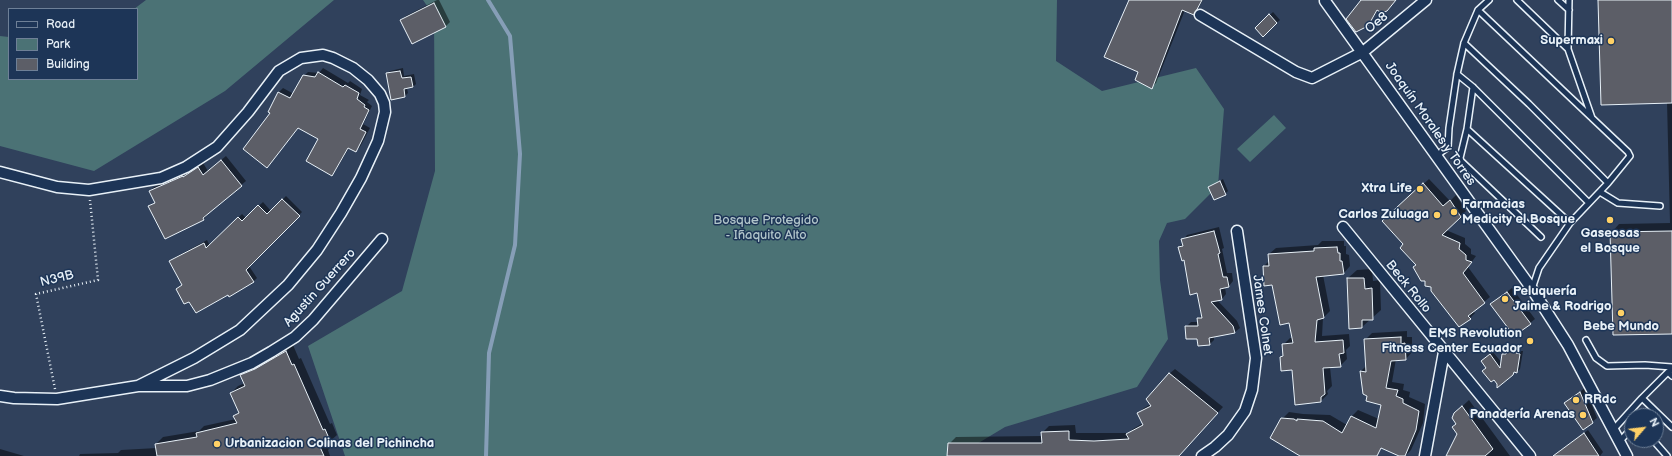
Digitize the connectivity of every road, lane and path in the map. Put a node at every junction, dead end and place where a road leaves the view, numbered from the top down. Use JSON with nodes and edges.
{"nodes":[{"id":1,"x":1426,"y":0,"type":"edge"},
{"id":2,"x":1489,"y":0,"type":"edge"},
{"id":3,"x":1517,"y":0,"type":"edge"},
{"id":4,"x":1558,"y":0,"type":"edge"},
{"id":5,"x":1569,"y":0,"type":"edge"},
{"id":6,"x":1325,"y":1,"type":"dead end"},
{"id":7,"x":1478,"y":10,"type":"junction"},
{"id":8,"x":1569,"y":10,"type":"junction"},
{"id":9,"x":1200,"y":15,"type":"dead end"},
{"id":10,"x":1464,"y":43,"type":"junction"},
{"id":11,"x":1568,"y":49,"type":"junction"},
{"id":12,"x":1363,"y":52,"type":"junction"},
{"id":13,"x":1457,"y":74,"type":"junction"},
{"id":14,"x":1473,"y":87,"type":"junction"},
{"id":15,"x":1592,"y":118,"type":"junction"},
{"id":16,"x":1467,"y":129,"type":"junction"},
{"id":17,"x":1436,"y":156,"type":"junction"},
{"id":18,"x":0,"y":172,"type":"edge"},
{"id":19,"x":1608,"y":183,"type":"junction"},
{"id":20,"x":89,"y":190,"type":"junction"},
{"id":21,"x":1600,"y":192,"type":"junction"},
{"id":22,"x":1589,"y":203,"type":"junction"},
{"id":23,"x":1660,"y":206,"type":"dead end"},
{"id":24,"x":1570,"y":223,"type":"junction"},
{"id":25,"x":1343,"y":227,"type":"dead end"},
{"id":26,"x":1237,"y":230,"type":"dead end"},
{"id":27,"x":1541,"y":237,"type":"dead end"},
{"id":28,"x":382,"y":239,"type":"dead end"},
{"id":29,"x":1532,"y":289,"type":"junction"},
{"id":30,"x":1586,"y":340,"type":"dead end"},
{"id":31,"x":1444,"y":352,"type":"junction"},
{"id":32,"x":1671,"y":370,"type":"edge"},
{"id":33,"x":1672,"y":376,"type":"edge"},
{"id":34,"x":138,"y":386,"type":"junction"},
{"id":35,"x":0,"y":396,"type":"edge"},
{"id":36,"x":1642,"y":398,"type":"junction"},
{"id":37,"x":57,"y":399,"type":"junction"},
{"id":38,"x":1672,"y":427,"type":"edge"},
{"id":39,"x":1613,"y":430,"type":"junction"},
{"id":40,"x":1624,"y":437,"type":"edge"},
{"id":41,"x":1619,"y":442,"type":"junction"},
{"id":42,"x":1660,"y":448,"type":"edge"},
{"id":43,"x":1202,"y":456,"type":"edge"},
{"id":44,"x":1425,"y":456,"type":"edge"},
{"id":45,"x":1530,"y":456,"type":"edge"},
{"id":46,"x":1627,"y":456,"type":"edge"},
{"id":47,"x":1667,"y":456,"type":"edge"}],
"edges":[{"from":1,"to":12,"type":"street","name":"Oe8"},
{"from":2,"to":7,"type":"lane"},
{"from":3,"to":11,"type":"lane"},
{"from":4,"to":8,"type":"lane"},
{"from":5,"to":8,"type":"lane"},
{"from":6,"to":12,"type":"street","name":"Joaquín Morales y Torres"},
{"from":7,"to":10,"type":"lane"},
{"from":7,"to":15,"type":"lane"},
{"from":8,"to":11,"type":"lane"},
{"from":9,"to":12,"type":"street","name":"Oe8"},
{"from":10,"to":13,"type":"lane"},
{"from":10,"to":19,"type":"lane"},
{"from":11,"to":15,"type":"lane"},
{"from":12,"to":17,"type":"street","name":"Joaquín Morales y Torres"},
{"from":13,"to":14,"type":"lane"},
{"from":13,"to":17,"type":"lane"},
{"from":14,"to":16,"type":"lane"},
{"from":14,"to":22,"type":"lane"},
{"from":15,"to":19,"type":"lane"},
{"from":16,"to":24,"type":"lane"},
{"from":16,"to":27,"type":"lane"},
{"from":17,"to":29,"type":"street","name":"Joaquín Morales y Torres"},
{"from":18,"to":20,"type":"street"},
{"from":19,"to":21,"type":"lane"},
{"from":20,"to":34,"type":"street"},
{"from":20,"to":37,"type":"path","name":"N39B"},
{"from":21,"to":22,"type":"lane"},
{"from":21,"to":23,"type":"lane"},
{"from":22,"to":24,"type":"lane"},
{"from":24,"to":29,"type":"lane"},
{"from":25,"to":31,"type":"street","name":"Beck Rollo"},
{"from":26,"to":43,"type":"street","name":"James Colnet"},
{"from":28,"to":34,"type":"street","name":"Agustin Guerrero"},
{"from":29,"to":39,"type":"street","name":"Joaquín Morales y Torres"},
{"from":30,"to":32,"type":"lane"},
{"from":31,"to":44,"type":"street"},
{"from":31,"to":45,"type":"street","name":"Beck Rollo"},
{"from":32,"to":33,"type":"lane"},
{"from":32,"to":36,"type":"lane"},
{"from":34,"to":37,"type":"street"},
{"from":35,"to":37,"type":"street"},
{"from":36,"to":38,"type":"lane"},
{"from":36,"to":39,"type":"lane"},
{"from":39,"to":41,"type":"street","name":"Joaquín Morales y Torres"},
{"from":40,"to":41,"type":"lane"},
{"from":41,"to":46,"type":"street","name":"Joaquín Morales y Torres"},
{"from":42,"to":47,"type":"lane"}]}
